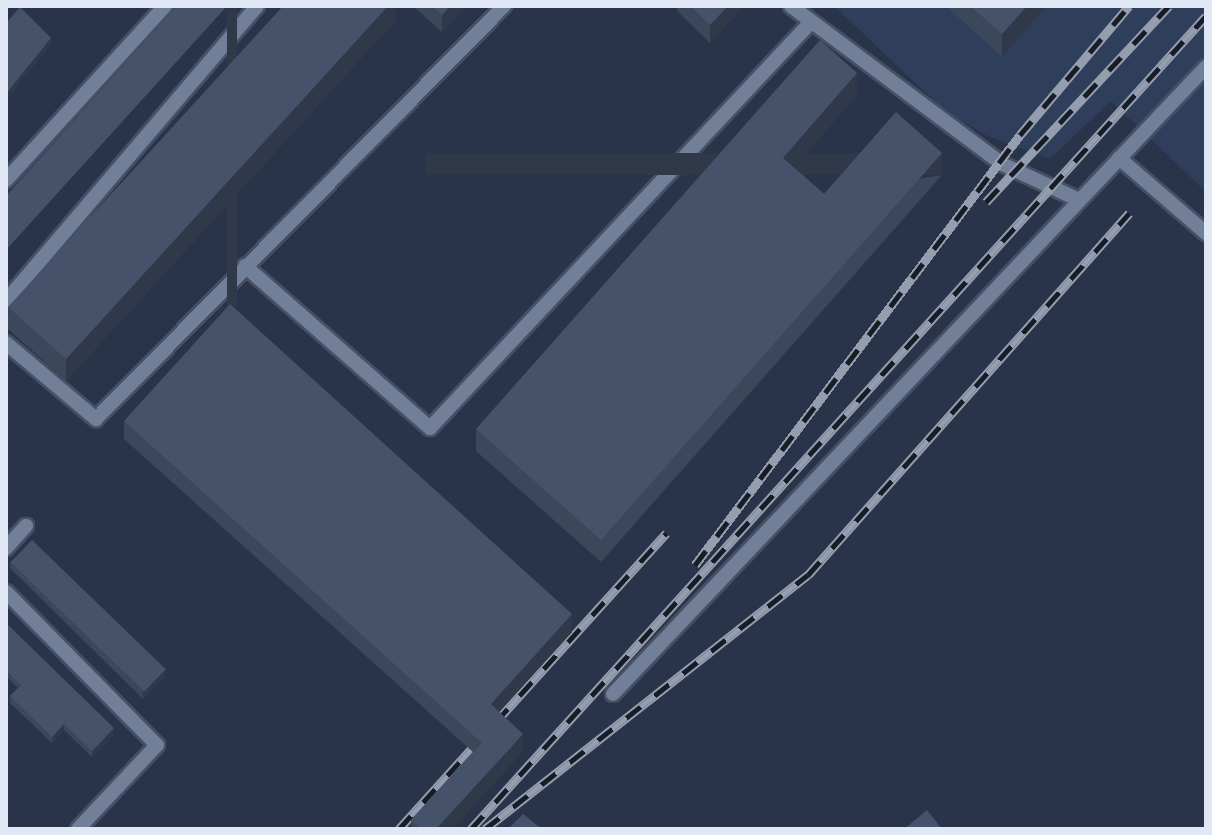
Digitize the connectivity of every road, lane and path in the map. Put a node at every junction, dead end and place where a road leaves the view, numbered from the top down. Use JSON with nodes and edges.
{"nodes":[{"id":1,"x":165,"y":6,"type":"edge"},
{"id":2,"x":257,"y":6,"type":"edge"},
{"id":3,"x":504,"y":6,"type":"edge"},
{"id":4,"x":791,"y":6,"type":"edge"},
{"id":5,"x":810,"y":23,"type":"junction"},
{"id":6,"x":1206,"y":67,"type":"edge"},
{"id":7,"x":1119,"y":158,"type":"junction"},
{"id":8,"x":6,"y":180,"type":"edge"},
{"id":9,"x":1077,"y":199,"type":"junction"},
{"id":10,"x":1206,"y":233,"type":"edge"},
{"id":11,"x":245,"y":266,"type":"junction"},
{"id":12,"x":6,"y":301,"type":"edge"},
{"id":13,"x":6,"y":343,"type":"edge"},
{"id":14,"x":26,"y":526,"type":"dead end"},
{"id":15,"x":6,"y":548,"type":"edge"},
{"id":16,"x":6,"y":592,"type":"edge"},
{"id":17,"x":613,"y":694,"type":"dead end"},
{"id":18,"x":78,"y":829,"type":"edge"}],
"edges":[{"from":1,"to":8,"type":"lane"},
{"from":2,"to":12,"type":"lane"},
{"from":3,"to":11,"type":"lane"},
{"from":4,"to":5,"type":"lane"},
{"from":5,"to":9,"type":"lane"},
{"from":5,"to":11,"type":"lane"},
{"from":6,"to":7,"type":"lane"},
{"from":7,"to":9,"type":"lane"},
{"from":7,"to":10,"type":"lane"},
{"from":9,"to":17,"type":"lane"},
{"from":11,"to":13,"type":"lane"},
{"from":14,"to":15,"type":"lane"},
{"from":16,"to":18,"type":"lane"}]}
